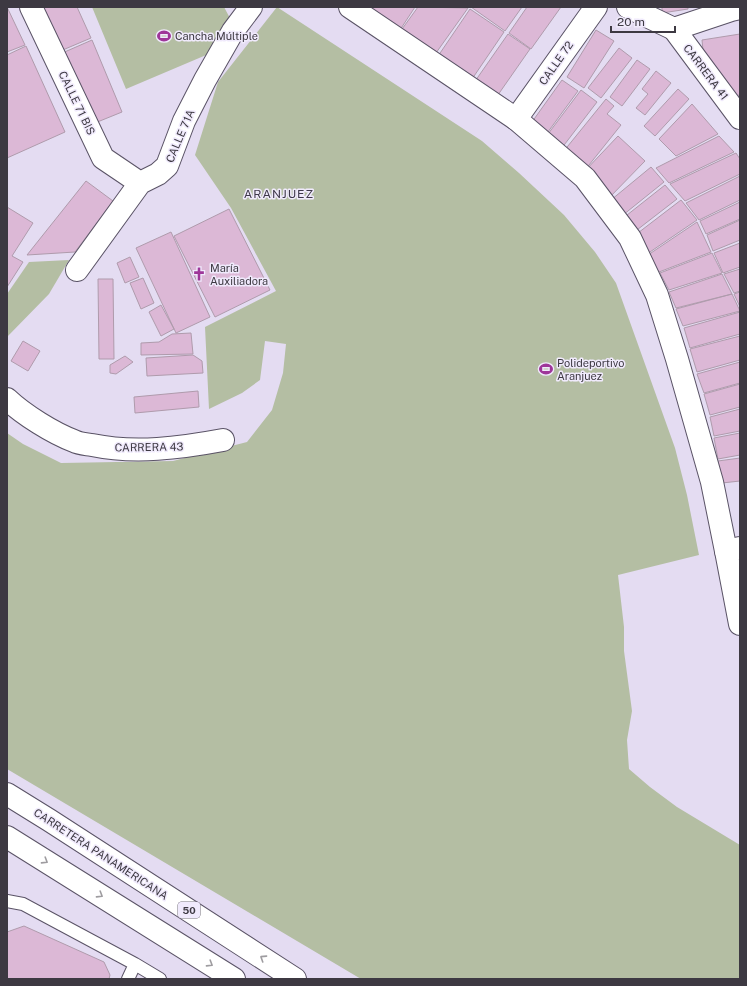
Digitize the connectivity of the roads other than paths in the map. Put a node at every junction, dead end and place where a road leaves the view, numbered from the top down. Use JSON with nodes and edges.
{"nodes":[{"id":1,"x":31,"y":7,"type":"edge"},
{"id":2,"x":251,"y":7,"type":"edge"},
{"id":3,"x":350,"y":7,"type":"edge"},
{"id":4,"x":596,"y":7,"type":"edge"},
{"id":5,"x":628,"y":7,"type":"edge"},
{"id":6,"x":740,"y":8,"type":"edge"},
{"id":7,"x":674,"y":29,"type":"junction"},
{"id":8,"x":740,"y":118,"type":"edge"},
{"id":9,"x":516,"y":119,"type":"junction"},
{"id":10,"x":140,"y":183,"type":"junction"},
{"id":11,"x":77,"y":270,"type":"dead end"},
{"id":12,"x":7,"y":399,"type":"edge"},
{"id":13,"x":223,"y":440,"type":"dead end"},
{"id":14,"x":733,"y":550,"type":"edge"},
{"id":15,"x":740,"y":624,"type":"edge"},
{"id":16,"x":7,"y":794,"type":"edge"},
{"id":17,"x":15,"y":842,"type":"edge"},
{"id":18,"x":7,"y":901,"type":"edge"},
{"id":19,"x":135,"y":964,"type":"junction"},
{"id":20,"x":128,"y":979,"type":"edge"},
{"id":21,"x":160,"y":979,"type":"edge"},
{"id":22,"x":234,"y":979,"type":"edge"},
{"id":23,"x":295,"y":979,"type":"edge"}],
"edges":[{"from":1,"to":10,"type":"main road","name":"CALLE 71 BIS"},
{"from":2,"to":10,"type":"main road","name":"CALLE 71A"},
{"from":3,"to":9,"type":"main road"},
{"from":4,"to":9,"type":"main road","name":"CALLE 72"},
{"from":5,"to":7,"type":"main road","name":"CARRERA 41"},
{"from":6,"to":7,"type":"main road"},
{"from":7,"to":8,"type":"main road","name":"CARRERA 41"},
{"from":9,"to":14,"type":"main road"},
{"from":10,"to":11,"type":"main road","name":"CALLE 71A"},
{"from":12,"to":13,"type":"main road","name":"CARRERA 43"},
{"from":14,"to":15,"type":"main road"},
{"from":23,"to":16,"type":"main road","name":"CARRETERA PANAMERICANA","number":"50","one_way":true},
{"from":17,"to":22,"type":"main road","one_way":true},
{"from":18,"to":19,"type":"lane"},
{"from":19,"to":20,"type":"lane"},
{"from":19,"to":21,"type":"lane"}]}
